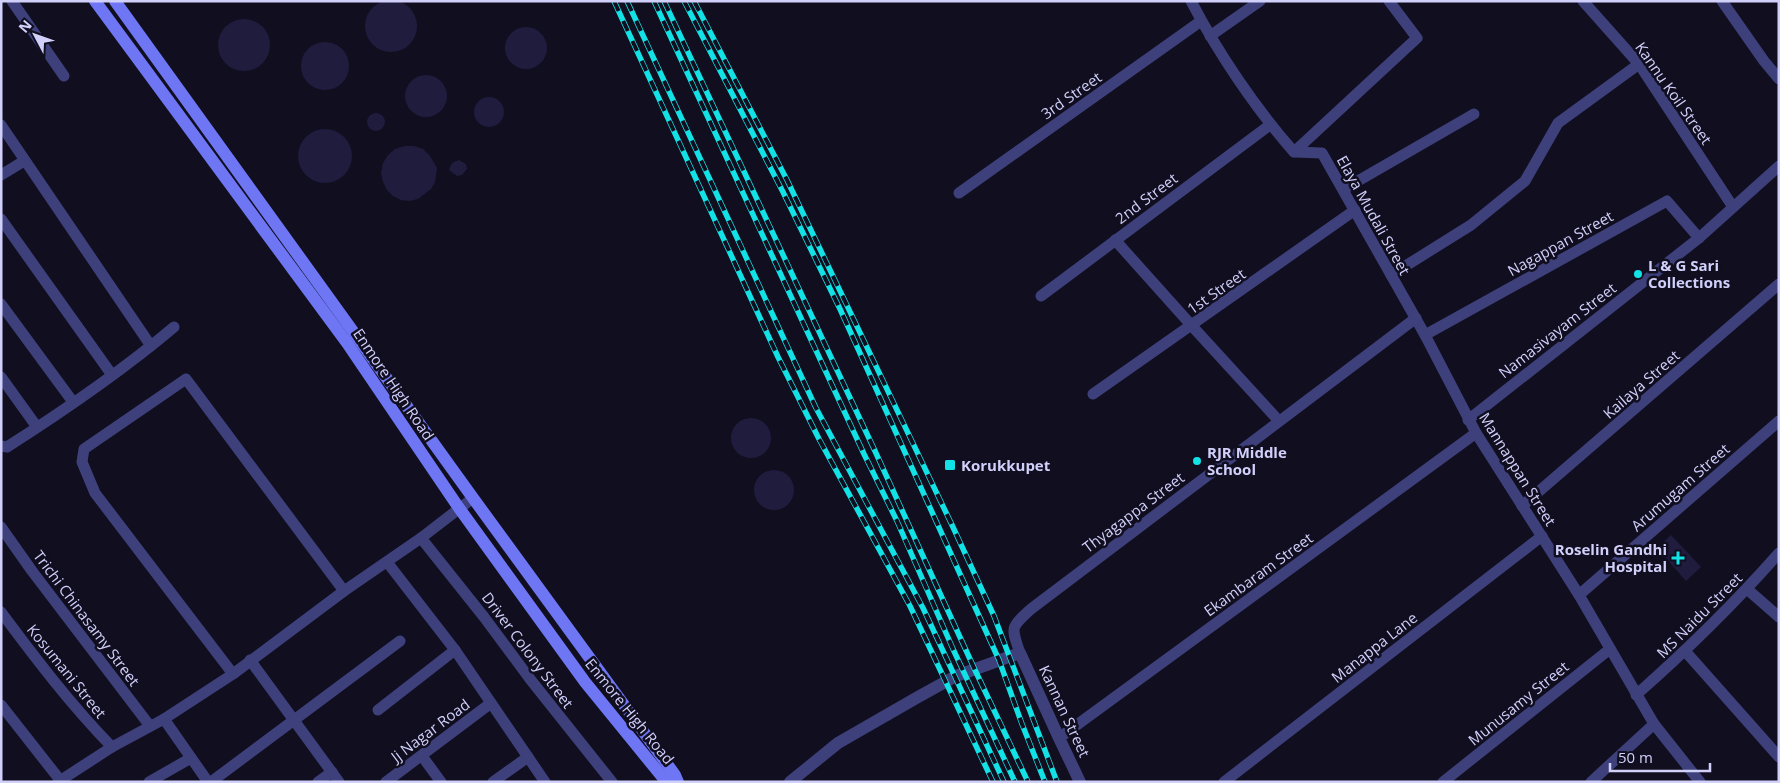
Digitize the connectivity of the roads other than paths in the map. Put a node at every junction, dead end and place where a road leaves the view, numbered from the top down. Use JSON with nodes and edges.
{"nodes":[{"id":1,"x":12,"y":1,"type":"edge"},
{"id":2,"x":96,"y":1,"type":"edge"},
{"id":3,"x":114,"y":1,"type":"edge"},
{"id":4,"x":1191,"y":1,"type":"edge"},
{"id":5,"x":1260,"y":1,"type":"edge"},
{"id":6,"x":1389,"y":1,"type":"edge"},
{"id":7,"x":1582,"y":1,"type":"edge"},
{"id":8,"x":1722,"y":1,"type":"edge"},
{"id":9,"x":1201,"y":21,"type":"junction"},
{"id":10,"x":1210,"y":36,"type":"junction"},
{"id":11,"x":1639,"y":64,"type":"junction"},
{"id":12,"x":64,"y":76,"type":"dead end"},
{"id":13,"x":1779,"y":78,"type":"edge"},
{"id":14,"x":1474,"y":114,"type":"dead end"},
{"id":15,"x":1,"y":125,"type":"edge"},
{"id":16,"x":1270,"y":125,"type":"junction"},
{"id":17,"x":1294,"y":152,"type":"junction"},
{"id":18,"x":24,"y":161,"type":"junction"},
{"id":19,"x":1779,"y":166,"type":"edge"},
{"id":20,"x":1,"y":175,"type":"edge"},
{"id":21,"x":1344,"y":189,"type":"junction"},
{"id":22,"x":959,"y":193,"type":"dead end"},
{"id":23,"x":1733,"y":207,"type":"junction"},
{"id":24,"x":1355,"y":210,"type":"junction"},
{"id":25,"x":1,"y":218,"type":"edge"},
{"id":26,"x":1699,"y":238,"type":"junction"},
{"id":27,"x":1116,"y":240,"type":"junction"},
{"id":28,"x":1391,"y":276,"type":"junction"},
{"id":29,"x":1779,"y":284,"type":"edge"},
{"id":30,"x":1041,"y":296,"type":"dead end"},
{"id":31,"x":1,"y":304,"type":"edge"},
{"id":32,"x":1416,"y":318,"type":"junction"},
{"id":33,"x":1192,"y":326,"type":"junction"},
{"id":34,"x":174,"y":327,"type":"dead end"},
{"id":35,"x":1425,"y":335,"type":"junction"},
{"id":36,"x":151,"y":346,"type":"junction"},
{"id":37,"x":112,"y":374,"type":"junction"},
{"id":38,"x":1,"y":377,"type":"edge"},
{"id":39,"x":1093,"y":394,"type":"dead end"},
{"id":40,"x":74,"y":402,"type":"junction"},
{"id":41,"x":1278,"y":420,"type":"junction"},
{"id":42,"x":1468,"y":420,"type":"junction"},
{"id":43,"x":1779,"y":421,"type":"edge"},
{"id":44,"x":36,"y":427,"type":"junction"},
{"id":45,"x":1476,"y":433,"type":"junction"},
{"id":46,"x":1,"y":446,"type":"edge"},
{"id":47,"x":473,"y":498,"type":"junction"},
{"id":48,"x":1522,"y":506,"type":"junction"},
{"id":49,"x":459,"y":508,"type":"junction"},
{"id":50,"x":1,"y":527,"type":"edge"},
{"id":51,"x":1542,"y":536,"type":"junction"},
{"id":52,"x":421,"y":538,"type":"junction"},
{"id":53,"x":1779,"y":553,"type":"edge"},
{"id":54,"x":387,"y":562,"type":"junction"},
{"id":55,"x":1747,"y":588,"type":"junction"},
{"id":56,"x":344,"y":592,"type":"junction"},
{"id":57,"x":1579,"y":595,"type":"junction"},
{"id":58,"x":1,"y":612,"type":"edge"},
{"id":59,"x":1779,"y":616,"type":"edge"},
{"id":60,"x":400,"y":641,"type":"dead end"},
{"id":61,"x":1610,"y":649,"type":"junction"},
{"id":62,"x":454,"y":650,"type":"junction"},
{"id":63,"x":1685,"y":651,"type":"junction"},
{"id":64,"x":1020,"y":653,"type":"junction"},
{"id":65,"x":250,"y":660,"type":"junction"},
{"id":66,"x":233,"y":674,"type":"junction"},
{"id":67,"x":1636,"y":695,"type":"junction"},
{"id":68,"x":491,"y":703,"type":"junction"},
{"id":69,"x":1,"y":705,"type":"edge"},
{"id":70,"x":378,"y":710,"type":"dead end"},
{"id":71,"x":164,"y":719,"type":"junction"},
{"id":72,"x":295,"y":720,"type":"junction"},
{"id":73,"x":1654,"y":724,"type":"junction"},
{"id":74,"x":150,"y":726,"type":"junction"},
{"id":75,"x":1059,"y":738,"type":"junction"},
{"id":76,"x":112,"y":747,"type":"junction"},
{"id":77,"x":422,"y":756,"type":"junction"},
{"id":78,"x":1779,"y":757,"type":"edge"},
{"id":79,"x":191,"y":758,"type":"junction"},
{"id":80,"x":528,"y":758,"type":"junction"},
{"id":81,"x":332,"y":772,"type":"junction"},
{"id":82,"x":76,"y":777,"type":"edge"},
{"id":83,"x":59,"y":781,"type":"edge"},
{"id":84,"x":149,"y":782,"type":"edge"},
{"id":85,"x":210,"y":782,"type":"edge"},
{"id":86,"x":318,"y":782,"type":"edge"},
{"id":87,"x":339,"y":782,"type":"edge"},
{"id":88,"x":386,"y":782,"type":"edge"},
{"id":89,"x":441,"y":782,"type":"edge"},
{"id":90,"x":493,"y":782,"type":"edge"},
{"id":91,"x":545,"y":782,"type":"edge"},
{"id":92,"x":612,"y":782,"type":"edge"},
{"id":93,"x":669,"y":782,"type":"edge"},
{"id":94,"x":678,"y":782,"type":"edge"},
{"id":95,"x":790,"y":782,"type":"edge"},
{"id":96,"x":1080,"y":782,"type":"edge"},
{"id":97,"x":1224,"y":782,"type":"edge"},
{"id":98,"x":1443,"y":782,"type":"edge"},
{"id":99,"x":1591,"y":782,"type":"edge"},
{"id":100,"x":1700,"y":782,"type":"edge"}],
"edges":[{"from":1,"to":12,"type":"street"},
{"from":2,"to":49,"type":"main road","name":"Enmore High Road"},
{"from":3,"to":47,"type":"main road","name":"Enmore High Road"},
{"from":4,"to":9,"type":"street"},
{"from":5,"to":10,"type":"street"},
{"from":6,"to":17,"type":"street"},
{"from":7,"to":11,"type":"street","name":"Kannu Koil Street"},
{"from":8,"to":13,"type":"street"},
{"from":9,"to":10,"type":"street"},
{"from":9,"to":22,"type":"street","name":"3rd Street"},
{"from":10,"to":16,"type":"street"},
{"from":11,"to":23,"type":"street","name":"Kannu Koil Street"},
{"from":11,"to":28,"type":"street"},
{"from":14,"to":21,"type":"street"},
{"from":15,"to":18,"type":"street"},
{"from":16,"to":17,"type":"street"},
{"from":16,"to":27,"type":"street","name":"2nd Street"},
{"from":17,"to":21,"type":"street","name":"Elaya Mudali Street"},
{"from":18,"to":20,"type":"street"},
{"from":18,"to":36,"type":"street"},
{"from":19,"to":23,"type":"street","name":"Namasivayam Street"},
{"from":21,"to":24,"type":"street","name":"Elaya Mudali Street"},
{"from":23,"to":26,"type":"street","name":"Namasivayam Street"},
{"from":24,"to":28,"type":"street","name":"Elaya Mudali Street"},
{"from":24,"to":33,"type":"street","name":"1st Street"},
{"from":25,"to":37,"type":"street"},
{"from":26,"to":35,"type":"street","name":"Nagappan Street"},
{"from":26,"to":42,"type":"street","name":"Namasivayam Street"},
{"from":27,"to":30,"type":"street","name":"2nd Street"},
{"from":27,"to":33,"type":"street"},
{"from":28,"to":32,"type":"street","name":"Elaya Mudali Street"},
{"from":29,"to":48,"type":"street","name":"Kailaya Street"},
{"from":31,"to":40,"type":"street"},
{"from":32,"to":35,"type":"street","name":"Mannappan Street"},
{"from":32,"to":41,"type":"street","name":"Thyagappa Street"},
{"from":33,"to":39,"type":"street","name":"1st Street"},
{"from":33,"to":41,"type":"street"},
{"from":34,"to":36,"type":"street"},
{"from":35,"to":42,"type":"street","name":"Mannappan Street"},
{"from":36,"to":37,"type":"street"},
{"from":37,"to":40,"type":"street"},
{"from":38,"to":44,"type":"street"},
{"from":40,"to":44,"type":"street"},
{"from":41,"to":64,"type":"street","name":"Thyagappa Street"},
{"from":42,"to":45,"type":"street","name":"Mannappan Street"},
{"from":43,"to":57,"type":"street","name":"Arumugam Street"},
{"from":44,"to":46,"type":"street"},
{"from":45,"to":48,"type":"street","name":"Mannappan Street"},
{"from":45,"to":75,"type":"street","name":"Ekambaram Street"},
{"from":47,"to":49,"type":"street"},
{"from":47,"to":94,"type":"main road","name":"Enmore High Road"},
{"from":48,"to":51,"type":"street","name":"Mannappan Street"},
{"from":49,"to":52,"type":"street"},
{"from":49,"to":93,"type":"main road","name":"Enmore High Road"},
{"from":50,"to":74,"type":"street","name":"Trichi Chinasamy Street"},
{"from":51,"to":57,"type":"street","name":"Mannappan Street"},
{"from":51,"to":97,"type":"street","name":"Manappa Lane"},
{"from":52,"to":54,"type":"street"},
{"from":52,"to":92,"type":"street","name":"Driver Colony Street"},
{"from":53,"to":55,"type":"street","name":"MS Naidu Street"},
{"from":54,"to":56,"type":"street"},
{"from":54,"to":62,"type":"street"},
{"from":55,"to":59,"type":"street"},
{"from":55,"to":63,"type":"street","name":"MS Naidu Street"},
{"from":56,"to":65,"type":"street"},
{"from":56,"to":66,"type":"street"},
{"from":57,"to":61,"type":"street","name":"Mannappan Street"},
{"from":58,"to":76,"type":"street","name":"Kosumani Street"},
{"from":60,"to":72,"type":"street"},
{"from":61,"to":67,"type":"street","name":"Mannappan Street"},
{"from":61,"to":98,"type":"street","name":"Munusamy Street"},
{"from":62,"to":68,"type":"street"},
{"from":62,"to":70,"type":"street"},
{"from":63,"to":67,"type":"street","name":"MS Naidu Street"},
{"from":63,"to":78,"type":"street"},
{"from":64,"to":75,"type":"street","name":"Kannan Street"},
{"from":64,"to":95,"type":"street"},
{"from":65,"to":66,"type":"street"},
{"from":65,"to":72,"type":"street"},
{"from":66,"to":71,"type":"street"},
{"from":67,"to":73,"type":"street","name":"Mannappan Street"},
{"from":68,"to":77,"type":"street","name":"Jj Nagar Road"},
{"from":68,"to":80,"type":"street"},
{"from":69,"to":83,"type":"street"},
{"from":71,"to":74,"type":"street"},
{"from":71,"to":79,"type":"street"},
{"from":72,"to":81,"type":"street"},
{"from":72,"to":85,"type":"street"},
{"from":73,"to":99,"type":"street"},
{"from":73,"to":100,"type":"street","name":"Mannappan Street"},
{"from":74,"to":76,"type":"street"},
{"from":75,"to":96,"type":"street","name":"Kannan Street"},
{"from":76,"to":82,"type":"street"},
{"from":77,"to":88,"type":"street","name":"Jj Nagar Road"},
{"from":77,"to":89,"type":"street"},
{"from":79,"to":84,"type":"street"},
{"from":79,"to":85,"type":"street"},
{"from":80,"to":90,"type":"street"},
{"from":80,"to":91,"type":"street"},
{"from":81,"to":86,"type":"street"},
{"from":81,"to":87,"type":"street"},
{"from":82,"to":83,"type":"street"}]}
